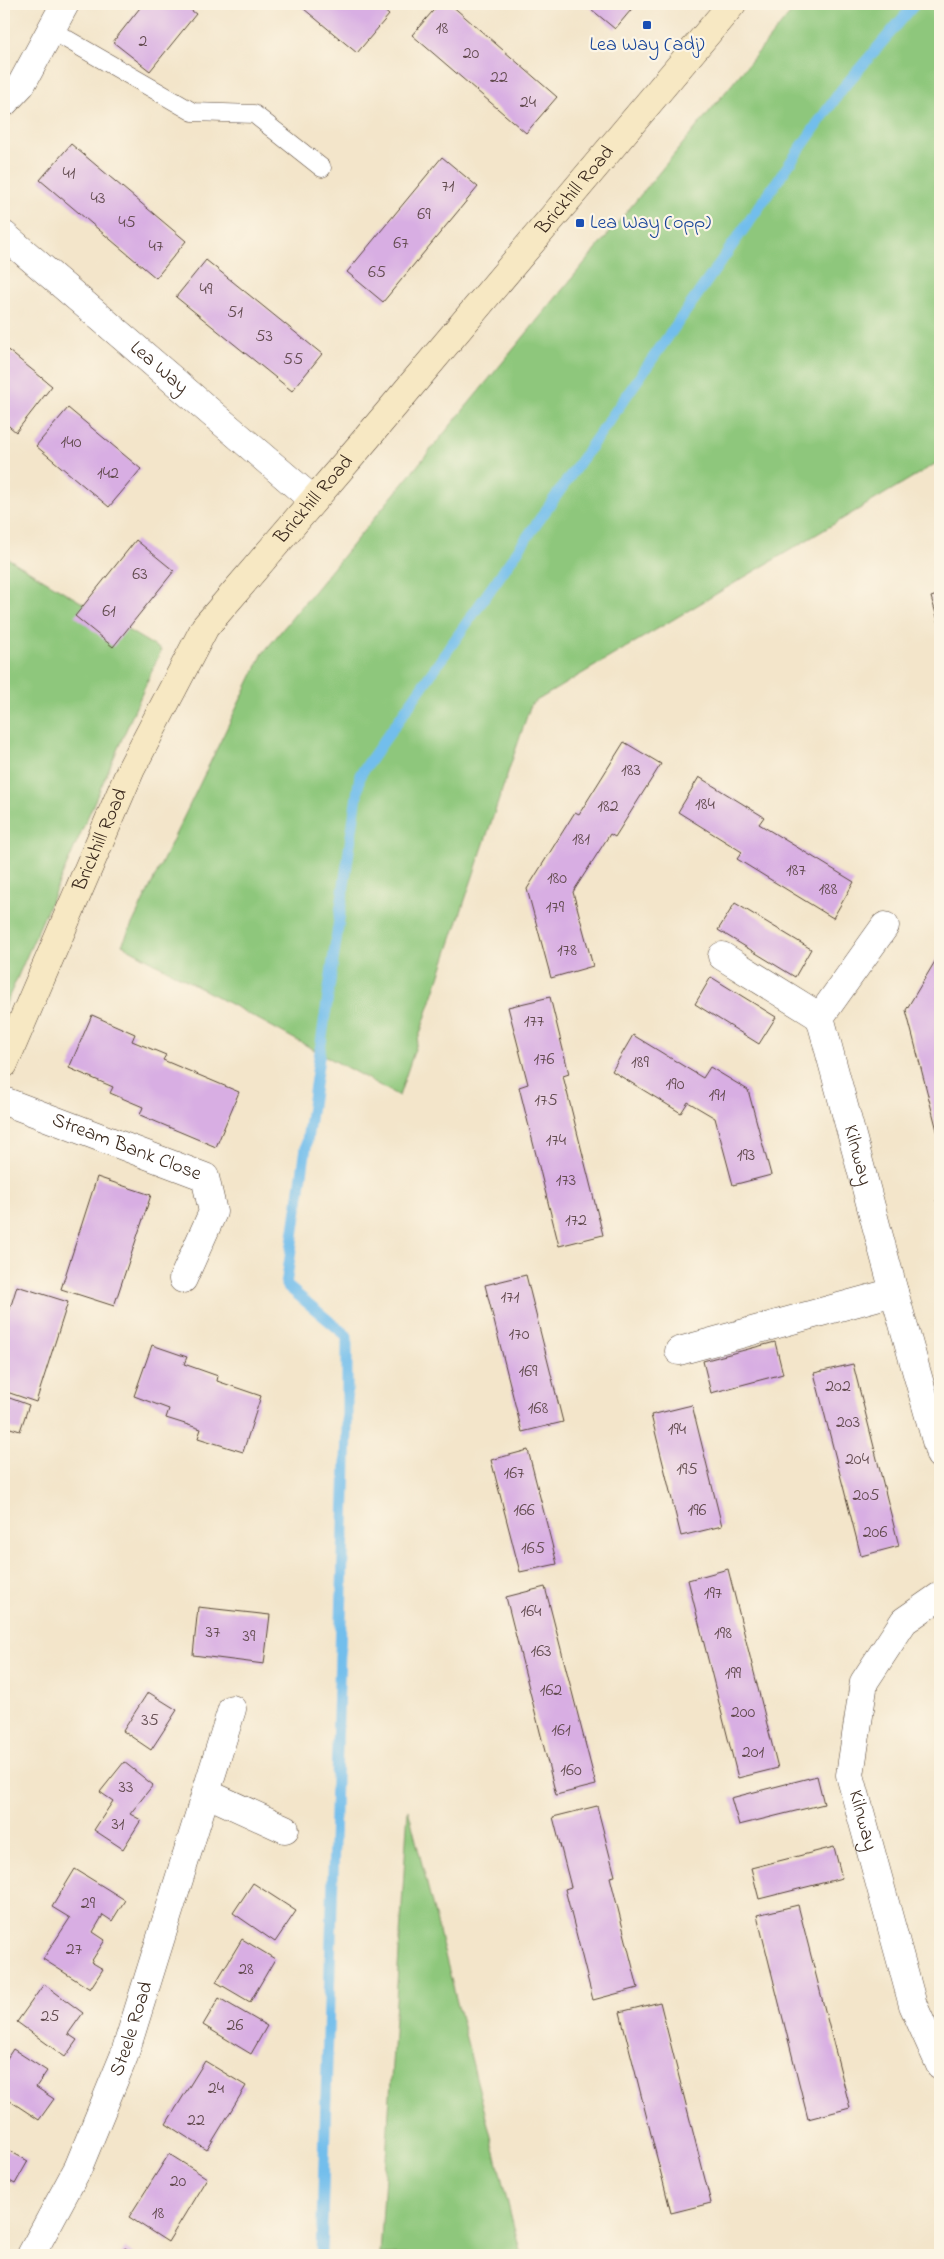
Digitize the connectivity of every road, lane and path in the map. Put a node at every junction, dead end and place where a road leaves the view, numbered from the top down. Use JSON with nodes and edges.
{"nodes":[{"id":1,"x":65,"y":4,"type":"edge"},
{"id":2,"x":732,"y":4,"type":"edge"},
{"id":3,"x":51,"y":30,"type":"junction"},
{"id":4,"x":4,"y":103,"type":"edge"},
{"id":5,"x":322,"y":168,"type":"dead end"},
{"id":6,"x":4,"y":235,"type":"edge"},
{"id":7,"x":313,"y":500,"type":"junction"},
{"id":8,"x":885,"y":926,"type":"dead end"},
{"id":9,"x":722,"y":956,"type":"dead end"},
{"id":10,"x":820,"y":1017,"type":"junction"},
{"id":11,"x":4,"y":1064,"type":"edge"},
{"id":12,"x":4,"y":1101,"type":"edge"},
{"id":13,"x":183,"y":1279,"type":"dead end"},
{"id":14,"x":894,"y":1292,"type":"junction"},
{"id":15,"x":678,"y":1350,"type":"dead end"},
{"id":16,"x":940,"y":1455,"type":"edge"},
{"id":17,"x":940,"y":1596,"type":"edge"},
{"id":18,"x":232,"y":1708,"type":"dead end"},
{"id":19,"x":206,"y":1793,"type":"junction"},
{"id":20,"x":285,"y":1829,"type":"dead end"},
{"id":21,"x":940,"y":2065,"type":"edge"},
{"id":22,"x":31,"y":2255,"type":"edge"}],
"edges":[{"from":1,"to":3,"type":"street"},
{"from":2,"to":7,"type":"street","name":"Brickhill Road"},
{"from":3,"to":4,"type":"street"},
{"from":3,"to":5,"type":"lane"},
{"from":6,"to":7,"type":"street","name":"Lea Way"},
{"from":7,"to":11,"type":"street","name":"Brickhill Road"},
{"from":8,"to":10,"type":"street"},
{"from":9,"to":10,"type":"street"},
{"from":10,"to":14,"type":"street","name":"Kilnway"},
{"from":12,"to":13,"type":"street","name":"Stream Bank Close"},
{"from":14,"to":15,"type":"street"},
{"from":14,"to":16,"type":"street","name":"Kilnway"},
{"from":17,"to":21,"type":"street","name":"Kilnway"},
{"from":18,"to":19,"type":"street","name":"Steele Road"},
{"from":19,"to":20,"type":"street"},
{"from":19,"to":22,"type":"street","name":"Steele Road"}]}
